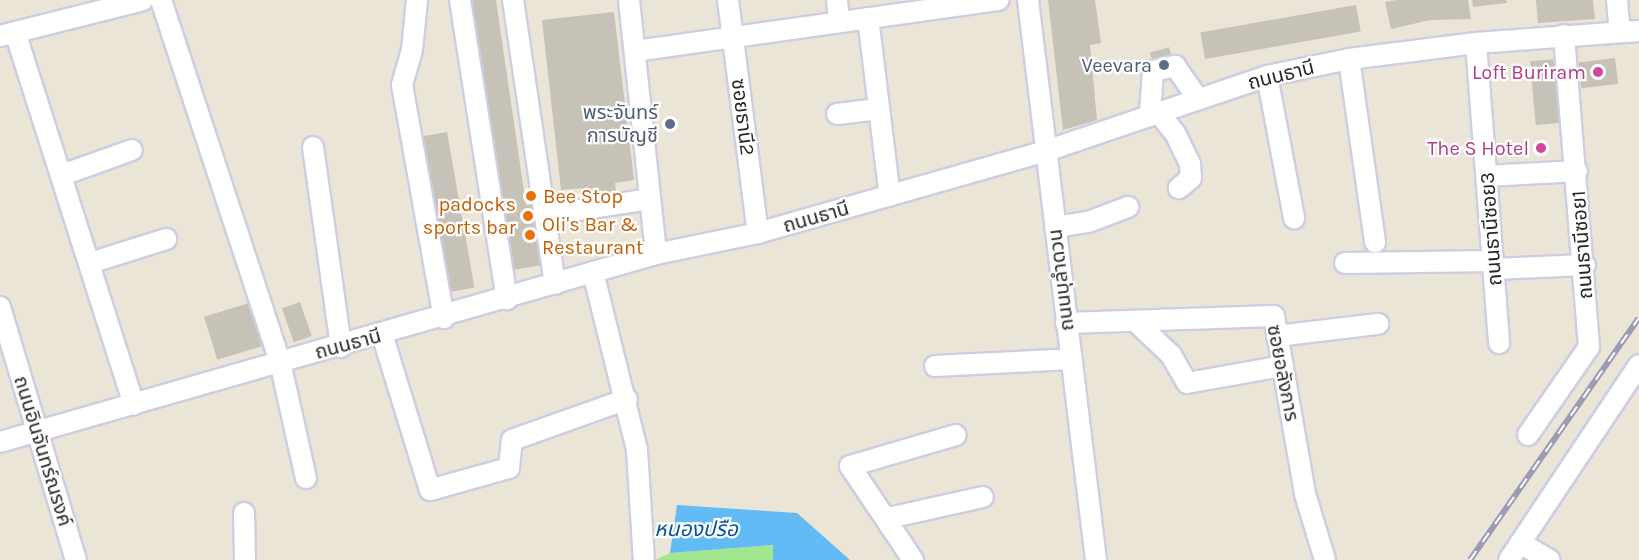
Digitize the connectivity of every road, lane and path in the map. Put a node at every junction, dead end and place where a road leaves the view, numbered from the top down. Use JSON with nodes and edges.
{"nodes":[{"id":1,"x":143,"y":0,"type":"edge"},
{"id":2,"x":160,"y":0,"type":"edge"},
{"id":3,"x":417,"y":0,"type":"edge"},
{"id":4,"x":460,"y":0,"type":"edge"},
{"id":5,"x":513,"y":0,"type":"edge"},
{"id":6,"x":629,"y":0,"type":"edge"},
{"id":7,"x":728,"y":0,"type":"edge"},
{"id":8,"x":837,"y":0,"type":"edge"},
{"id":9,"x":998,"y":0,"type":"edge"},
{"id":10,"x":1028,"y":0,"type":"edge"},
{"id":11,"x":1617,"y":0,"type":"edge"},
{"id":12,"x":917,"y":6,"type":"edge"},
{"id":13,"x":868,"y":18,"type":"junction"},
{"id":14,"x":839,"y":22,"type":"junction"},
{"id":15,"x":1629,"y":31,"type":"edge"},
{"id":16,"x":8,"y":34,"type":"edge"},
{"id":17,"x":1564,"y":35,"type":"junction"},
{"id":18,"x":733,"y":37,"type":"junction"},
{"id":19,"x":1476,"y":43,"type":"junction"},
{"id":20,"x":635,"y":51,"type":"junction"},
{"id":21,"x":1349,"y":59,"type":"junction"},
{"id":22,"x":1267,"y":76,"type":"junction"},
{"id":23,"x":1197,"y":97,"type":"junction"},
{"id":24,"x":879,"y":109,"type":"junction"},
{"id":25,"x":1153,"y":112,"type":"junction"},
{"id":26,"x":837,"y":114,"type":"dead end"},
{"id":27,"x":314,"y":147,"type":"dead end"},
{"id":28,"x":132,"y":150,"type":"dead end"},
{"id":29,"x":1046,"y":151,"type":"junction"},
{"id":30,"x":1576,"y":171,"type":"junction"},
{"id":31,"x":62,"y":175,"type":"junction"},
{"id":32,"x":1487,"y":176,"type":"junction"},
{"id":33,"x":1179,"y":188,"type":"dead end"},
{"id":34,"x":890,"y":196,"type":"junction"},
{"id":35,"x":649,"y":199,"type":"junction"},
{"id":36,"x":1128,"y":207,"type":"dead end"},
{"id":37,"x":545,"y":215,"type":"junction"},
{"id":38,"x":1294,"y":218,"type":"dead end"},
{"id":39,"x":1055,"y":227,"type":"junction"},
{"id":40,"x":758,"y":233,"type":"junction"},
{"id":41,"x":166,"y":239,"type":"dead end"},
{"id":42,"x":1375,"y":242,"type":"dead end"},
{"id":43,"x":656,"y":254,"type":"junction"},
{"id":44,"x":90,"y":263,"type":"junction"},
{"id":45,"x":1345,"y":263,"type":"dead end"},
{"id":46,"x":1494,"y":265,"type":"junction"},
{"id":47,"x":1585,"y":265,"type":"junction"},
{"id":48,"x":592,"y":273,"type":"junction"},
{"id":49,"x":555,"y":284,"type":"junction"},
{"id":50,"x":507,"y":299,"type":"junction"},
{"id":51,"x":0,"y":307,"type":"edge"},
{"id":52,"x":444,"y":318,"type":"junction"},
{"id":53,"x":1135,"y":321,"type":"junction"},
{"id":54,"x":1066,"y":323,"type":"junction"},
{"id":55,"x":1378,"y":324,"type":"dead end"},
{"id":56,"x":382,"y":334,"type":"junction"},
{"id":57,"x":1277,"y":336,"type":"junction"},
{"id":58,"x":1499,"y":343,"type":"dead end"},
{"id":59,"x":341,"y":347,"type":"junction"},
{"id":60,"x":1071,"y":358,"type":"junction"},
{"id":61,"x":280,"y":362,"type":"junction"},
{"id":62,"x":1639,"y":365,"type":"edge"},
{"id":63,"x":935,"y":366,"type":"dead end"},
{"id":64,"x":1282,"y":366,"type":"junction"},
{"id":65,"x":1620,"y":392,"type":"junction"},
{"id":66,"x":627,"y":399,"type":"junction"},
{"id":67,"x":1639,"y":399,"type":"edge"},
{"id":68,"x":134,"y":404,"type":"junction"},
{"id":69,"x":38,"y":431,"type":"junction"},
{"id":70,"x":956,"y":435,"type":"dead end"},
{"id":71,"x":1528,"y":435,"type":"dead end"},
{"id":72,"x":0,"y":442,"type":"edge"},
{"id":73,"x":306,"y":478,"type":"dead end"},
{"id":74,"x":983,"y":497,"type":"dead end"},
{"id":75,"x":244,"y":513,"type":"dead end"},
{"id":76,"x":889,"y":524,"type":"junction"},
{"id":77,"x":1520,"y":543,"type":"junction"},
{"id":78,"x":79,"y":559,"type":"edge"},
{"id":79,"x":245,"y":560,"type":"edge"},
{"id":80,"x":644,"y":560,"type":"edge"},
{"id":81,"x":912,"y":560,"type":"edge"},
{"id":82,"x":1096,"y":560,"type":"edge"},
{"id":83,"x":1325,"y":560,"type":"edge"},
{"id":84,"x":1509,"y":560,"type":"edge"},
{"id":85,"x":1550,"y":560,"type":"edge"}],
"edges":[{"from":1,"to":16,"type":"street"},
{"from":2,"to":61,"type":"street"},
{"from":3,"to":52,"type":"street"},
{"from":4,"to":50,"type":"street"},
{"from":5,"to":37,"type":"street"},
{"from":6,"to":20,"type":"street"},
{"from":7,"to":18,"type":"street","name":"ซอยธานี2"},
{"from":8,"to":14,"type":"street"},
{"from":9,"to":12,"type":"street"},
{"from":10,"to":29,"type":"street","name":"ถนนบุลำดวน"},
{"from":11,"to":15,"type":"street"},
{"from":12,"to":13,"type":"street"},
{"from":13,"to":14,"type":"street"},
{"from":13,"to":24,"type":"street"},
{"from":14,"to":18,"type":"street"},
{"from":15,"to":17,"type":"street","name":"ถนนธานี"},
{"from":16,"to":31,"type":"street"},
{"from":17,"to":19,"type":"street","name":"ถนนธานี"},
{"from":17,"to":30,"type":"street","name":"ถนนธานีซอย1"},
{"from":18,"to":20,"type":"street"},
{"from":18,"to":40,"type":"street","name":"ซอยธานี2"},
{"from":19,"to":21,"type":"street","name":"ถนนธานี"},
{"from":19,"to":32,"type":"street","name":"ถนนธานีซอย3"},
{"from":20,"to":35,"type":"street"},
{"from":21,"to":22,"type":"street","name":"ถนนธานี"},
{"from":21,"to":42,"type":"street"},
{"from":22,"to":23,"type":"street","name":"ถนนธานี"},
{"from":22,"to":38,"type":"street"},
{"from":23,"to":25,"type":"street","name":"ถนนธานี"},
{"from":23,"to":25,"type":"street"},
{"from":24,"to":26,"type":"street"},
{"from":24,"to":34,"type":"street"},
{"from":25,"to":29,"type":"street","name":"ถนนธานี"},
{"from":25,"to":33,"type":"street"},
{"from":27,"to":59,"type":"street"},
{"from":28,"to":31,"type":"street"},
{"from":29,"to":34,"type":"street","name":"ถนนธานี"},
{"from":29,"to":39,"type":"street","name":"ถนนบุลำดวน"},
{"from":30,"to":32,"type":"street"},
{"from":30,"to":47,"type":"street","name":"ถนนธานีซอย1"},
{"from":31,"to":44,"type":"street"},
{"from":32,"to":46,"type":"street","name":"ถนนธานีซอย3"},
{"from":34,"to":40,"type":"street","name":"ถนนธานี"},
{"from":35,"to":37,"type":"street"},
{"from":35,"to":43,"type":"street"},
{"from":36,"to":39,"type":"street"},
{"from":37,"to":49,"type":"street"},
{"from":39,"to":54,"type":"street","name":"ถนนบุลำดวน"},
{"from":40,"to":43,"type":"street","name":"ถนนธานี"},
{"from":41,"to":44,"type":"street"},
{"from":43,"to":48,"type":"street","name":"ถนนธานี"},
{"from":44,"to":68,"type":"street"},
{"from":45,"to":46,"type":"street"},
{"from":46,"to":47,"type":"street"},
{"from":46,"to":58,"type":"street","name":"ถนนธานีซอย3"},
{"from":47,"to":71,"type":"street","name":"ถนนธานีซอย1"},
{"from":48,"to":49,"type":"street","name":"ถนนธานี"},
{"from":48,"to":66,"type":"street"},
{"from":49,"to":50,"type":"street","name":"ถนนธานี"},
{"from":50,"to":52,"type":"street","name":"ถนนธานี"},
{"from":51,"to":69,"type":"street","name":"ถนนอินจันทร์ณรงค์"},
{"from":52,"to":56,"type":"street","name":"ถนนธานี"},
{"from":53,"to":54,"type":"street","name":"ซอยอลังการ"},
{"from":53,"to":57,"type":"street","name":"ซอยอลังการ"},
{"from":53,"to":64,"type":"street"},
{"from":54,"to":60,"type":"street","name":"ถนนบุลำดวน"},
{"from":55,"to":57,"type":"street"},
{"from":56,"to":59,"type":"street","name":"ถนนธานี"},
{"from":56,"to":66,"type":"street"},
{"from":57,"to":64,"type":"street","name":"ซอยอลังการ"},
{"from":59,"to":61,"type":"street","name":"ถนนธานี"},
{"from":60,"to":63,"type":"street"},
{"from":60,"to":82,"type":"street","name":"ถนนบุลำดวน"},
{"from":61,"to":68,"type":"street","name":"ถนนธานี"},
{"from":61,"to":73,"type":"street"},
{"from":62,"to":65,"type":"street"},
{"from":64,"to":83,"type":"street","name":"ซอยอลังการ"},
{"from":65,"to":67,"type":"street"},
{"from":65,"to":77,"type":"street"},
{"from":66,"to":80,"type":"street"},
{"from":68,"to":69,"type":"street","name":"ถนนธานี"},
{"from":69,"to":72,"type":"street","name":"ถนนธานี"},
{"from":69,"to":78,"type":"street","name":"ถนนอินจันทร์ณรงค์"},
{"from":70,"to":76,"type":"street"},
{"from":74,"to":76,"type":"street"},
{"from":75,"to":79,"type":"street"},
{"from":76,"to":81,"type":"street"},
{"from":77,"to":84,"type":"street"},
{"from":77,"to":85,"type":"street"}]}
